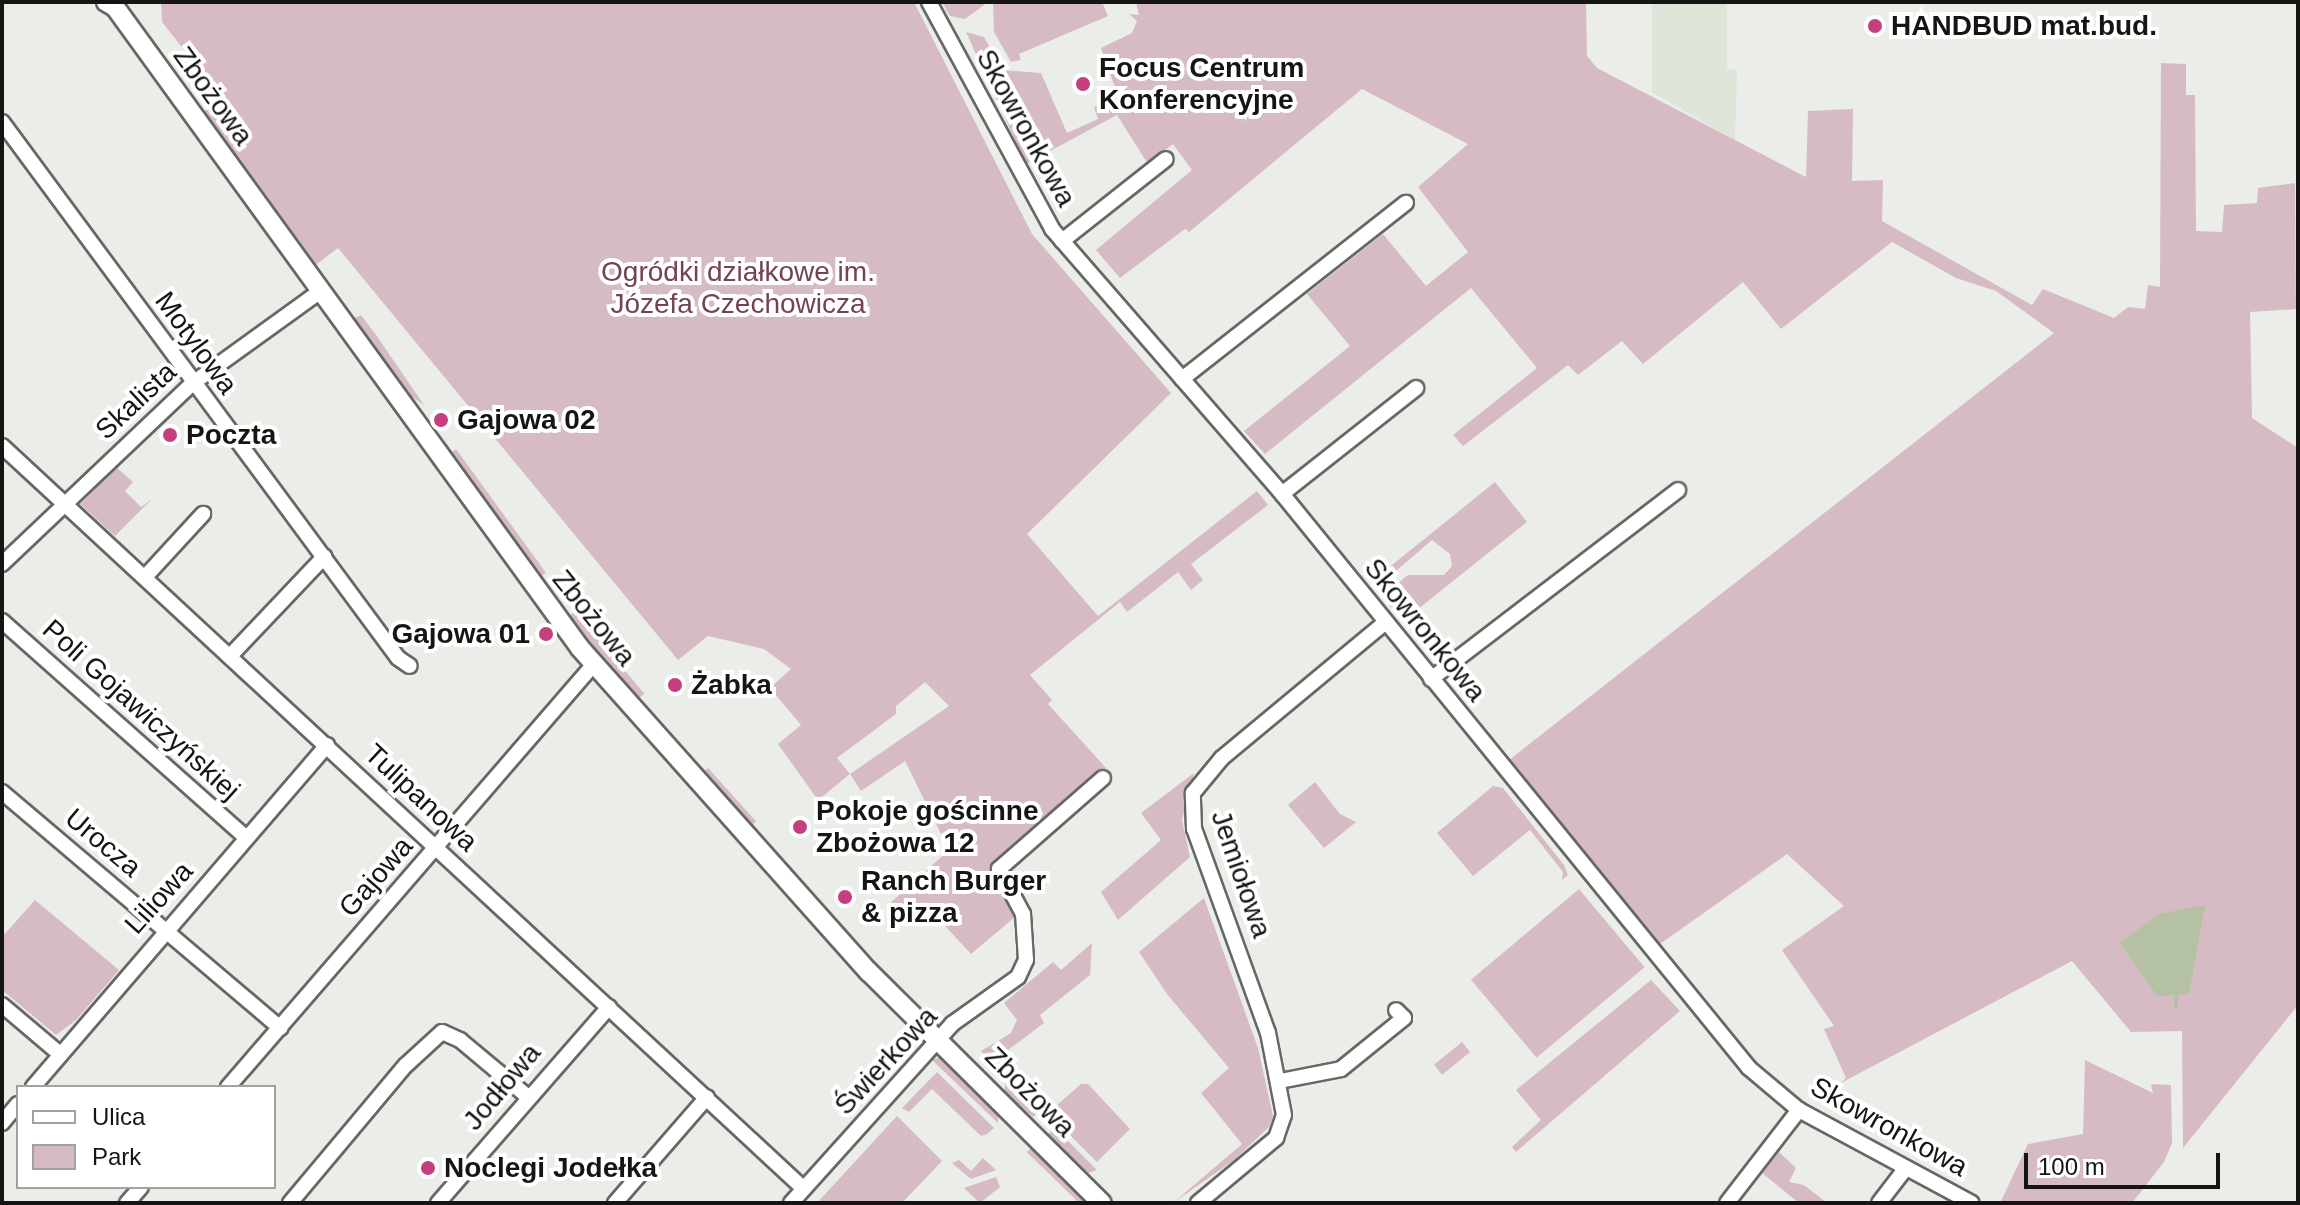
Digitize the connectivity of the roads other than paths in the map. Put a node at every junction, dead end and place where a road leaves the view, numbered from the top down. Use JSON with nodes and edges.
{"nodes":[{"id":1,"x":929,"y":2,"type":"edge"},
{"id":2,"x":112,"y":4,"type":"edge"},
{"id":3,"x":2,"y":122,"type":"edge"},
{"id":4,"x":1166,"y":159,"type":"dead end"},
{"id":5,"x":1406,"y":203,"type":"dead end"},
{"id":6,"x":1062,"y":241,"type":"junction"},
{"id":7,"x":319,"y":292,"type":"junction"},
{"id":8,"x":1182,"y":379,"type":"junction"},
{"id":9,"x":193,"y":383,"type":"junction"},
{"id":10,"x":1416,"y":388,"type":"dead end"},
{"id":11,"x":2,"y":446,"type":"edge"},
{"id":12,"x":1678,"y":490,"type":"dead end"},
{"id":13,"x":1282,"y":494,"type":"junction"},
{"id":14,"x":65,"y":504,"type":"junction"},
{"id":15,"x":203,"y":514,"type":"dead end"},
{"id":16,"x":324,"y":557,"type":"junction"},
{"id":17,"x":2,"y":564,"type":"edge"},
{"id":18,"x":145,"y":577,"type":"junction"},
{"id":19,"x":2,"y":621,"type":"edge"},
{"id":20,"x":1386,"y":622,"type":"junction"},
{"id":21,"x":230,"y":656,"type":"junction"},
{"id":22,"x":594,"y":664,"type":"junction"},
{"id":23,"x":410,"y":666,"type":"dead end"},
{"id":24,"x":1431,"y":679,"type":"junction"},
{"id":25,"x":327,"y":745,"type":"junction"},
{"id":26,"x":1103,"y":778,"type":"dead end"},
{"id":27,"x":2,"y":792,"type":"edge"},
{"id":28,"x":246,"y":838,"type":"junction"},
{"id":29,"x":436,"y":847,"type":"junction"},
{"id":30,"x":167,"y":930,"type":"junction"},
{"id":31,"x":2,"y":1005,"type":"edge"},
{"id":32,"x":609,"y":1007,"type":"junction"},
{"id":33,"x":1396,"y":1010,"type":"dead end"},
{"id":34,"x":280,"y":1028,"type":"junction"},
{"id":35,"x":938,"y":1040,"type":"junction"},
{"id":36,"x":60,"y":1054,"type":"junction"},
{"id":37,"x":1280,"y":1081,"type":"junction"},
{"id":38,"x":35,"y":1085,"type":"edge"},
{"id":39,"x":230,"y":1085,"type":"edge"},
{"id":40,"x":527,"y":1096,"type":"junction"},
{"id":41,"x":707,"y":1097,"type":"junction"},
{"id":42,"x":16,"y":1106,"type":"edge"},
{"id":43,"x":1799,"y":1110,"type":"junction"},
{"id":44,"x":2,"y":1123,"type":"edge"},
{"id":45,"x":1906,"y":1168,"type":"junction"},
{"id":46,"x":804,"y":1189,"type":"junction"},
{"id":47,"x":290,"y":1203,"type":"edge"},
{"id":48,"x":438,"y":1203,"type":"edge"},
{"id":49,"x":615,"y":1203,"type":"edge"},
{"id":50,"x":791,"y":1203,"type":"edge"},
{"id":51,"x":1102,"y":1203,"type":"edge"},
{"id":52,"x":1198,"y":1203,"type":"edge"},
{"id":53,"x":1727,"y":1203,"type":"edge"},
{"id":54,"x":1879,"y":1203,"type":"edge"},
{"id":55,"x":1972,"y":1203,"type":"edge"}],
"edges":[{"from":1,"to":6,"type":"street","name":"Skowronkowa"},
{"from":2,"to":7,"type":"street","name":"Zbożowa"},
{"from":3,"to":9,"type":"street","name":"Motylowa"},
{"from":4,"to":6,"type":"street"},
{"from":5,"to":8,"type":"street"},
{"from":6,"to":8,"type":"street","name":"Skowronkowa"},
{"from":7,"to":9,"type":"street","name":"Skalista"},
{"from":7,"to":22,"type":"street","name":"Zbożowa"},
{"from":8,"to":13,"type":"street","name":"Skowronkowa"},
{"from":9,"to":14,"type":"street","name":"Skalista"},
{"from":9,"to":16,"type":"street","name":"Motylowa"},
{"from":10,"to":13,"type":"street"},
{"from":11,"to":14,"type":"street","name":"Tulipanowa"},
{"from":12,"to":24,"type":"street"},
{"from":13,"to":20,"type":"street","name":"Skowronkowa"},
{"from":14,"to":17,"type":"street","name":"Skalista"},
{"from":14,"to":18,"type":"street","name":"Tulipanowa"},
{"from":15,"to":18,"type":"street"},
{"from":16,"to":21,"type":"street"},
{"from":16,"to":23,"type":"street","name":"Motylowa"},
{"from":18,"to":21,"type":"street","name":"Tulipanowa"},
{"from":19,"to":28,"type":"street","name":"Poli Gojawiczyńskiej"},
{"from":20,"to":24,"type":"street","name":"Skowronkowa"},
{"from":20,"to":37,"type":"street","name":"Jemiołowa"},
{"from":21,"to":25,"type":"street","name":"Tulipanowa"},
{"from":22,"to":29,"type":"street","name":"Gajowa"},
{"from":22,"to":35,"type":"street","name":"Zbożowa"},
{"from":24,"to":43,"type":"street","name":"Skowronkowa"},
{"from":25,"to":28,"type":"street","name":"Liliowa"},
{"from":25,"to":29,"type":"street","name":"Tulipanowa"},
{"from":26,"to":35,"type":"street","name":"Świerkowa"},
{"from":27,"to":30,"type":"street","name":"Urocza"},
{"from":28,"to":30,"type":"street","name":"Liliowa"},
{"from":29,"to":32,"type":"street","name":"Tulipanowa"},
{"from":29,"to":34,"type":"street","name":"Gajowa"},
{"from":30,"to":34,"type":"street","name":"Urocza"},
{"from":30,"to":36,"type":"street","name":"Liliowa"},
{"from":31,"to":36,"type":"street"},
{"from":32,"to":40,"type":"street","name":"Jodłowa"},
{"from":32,"to":41,"type":"street","name":"Tulipanowa"},
{"from":33,"to":37,"type":"street"},
{"from":34,"to":39,"type":"street","name":"Gajowa"},
{"from":35,"to":46,"type":"street","name":"Świerkowa"},
{"from":35,"to":51,"type":"street","name":"Zbożowa"},
{"from":36,"to":38,"type":"street","name":"Liliowa"},
{"from":37,"to":52,"type":"street","name":"Jemiołowa"},
{"from":40,"to":47,"type":"street"},
{"from":40,"to":48,"type":"street","name":"Jodłowa"},
{"from":41,"to":46,"type":"street","name":"Tulipanowa"},
{"from":41,"to":49,"type":"street"},
{"from":42,"to":44,"type":"street"},
{"from":43,"to":45,"type":"street","name":"Skowronkowa"},
{"from":43,"to":53,"type":"street"},
{"from":45,"to":54,"type":"street"},
{"from":45,"to":55,"type":"street","name":"Skowronkowa"},
{"from":46,"to":50,"type":"street","name":"Świerkowa"}]}
